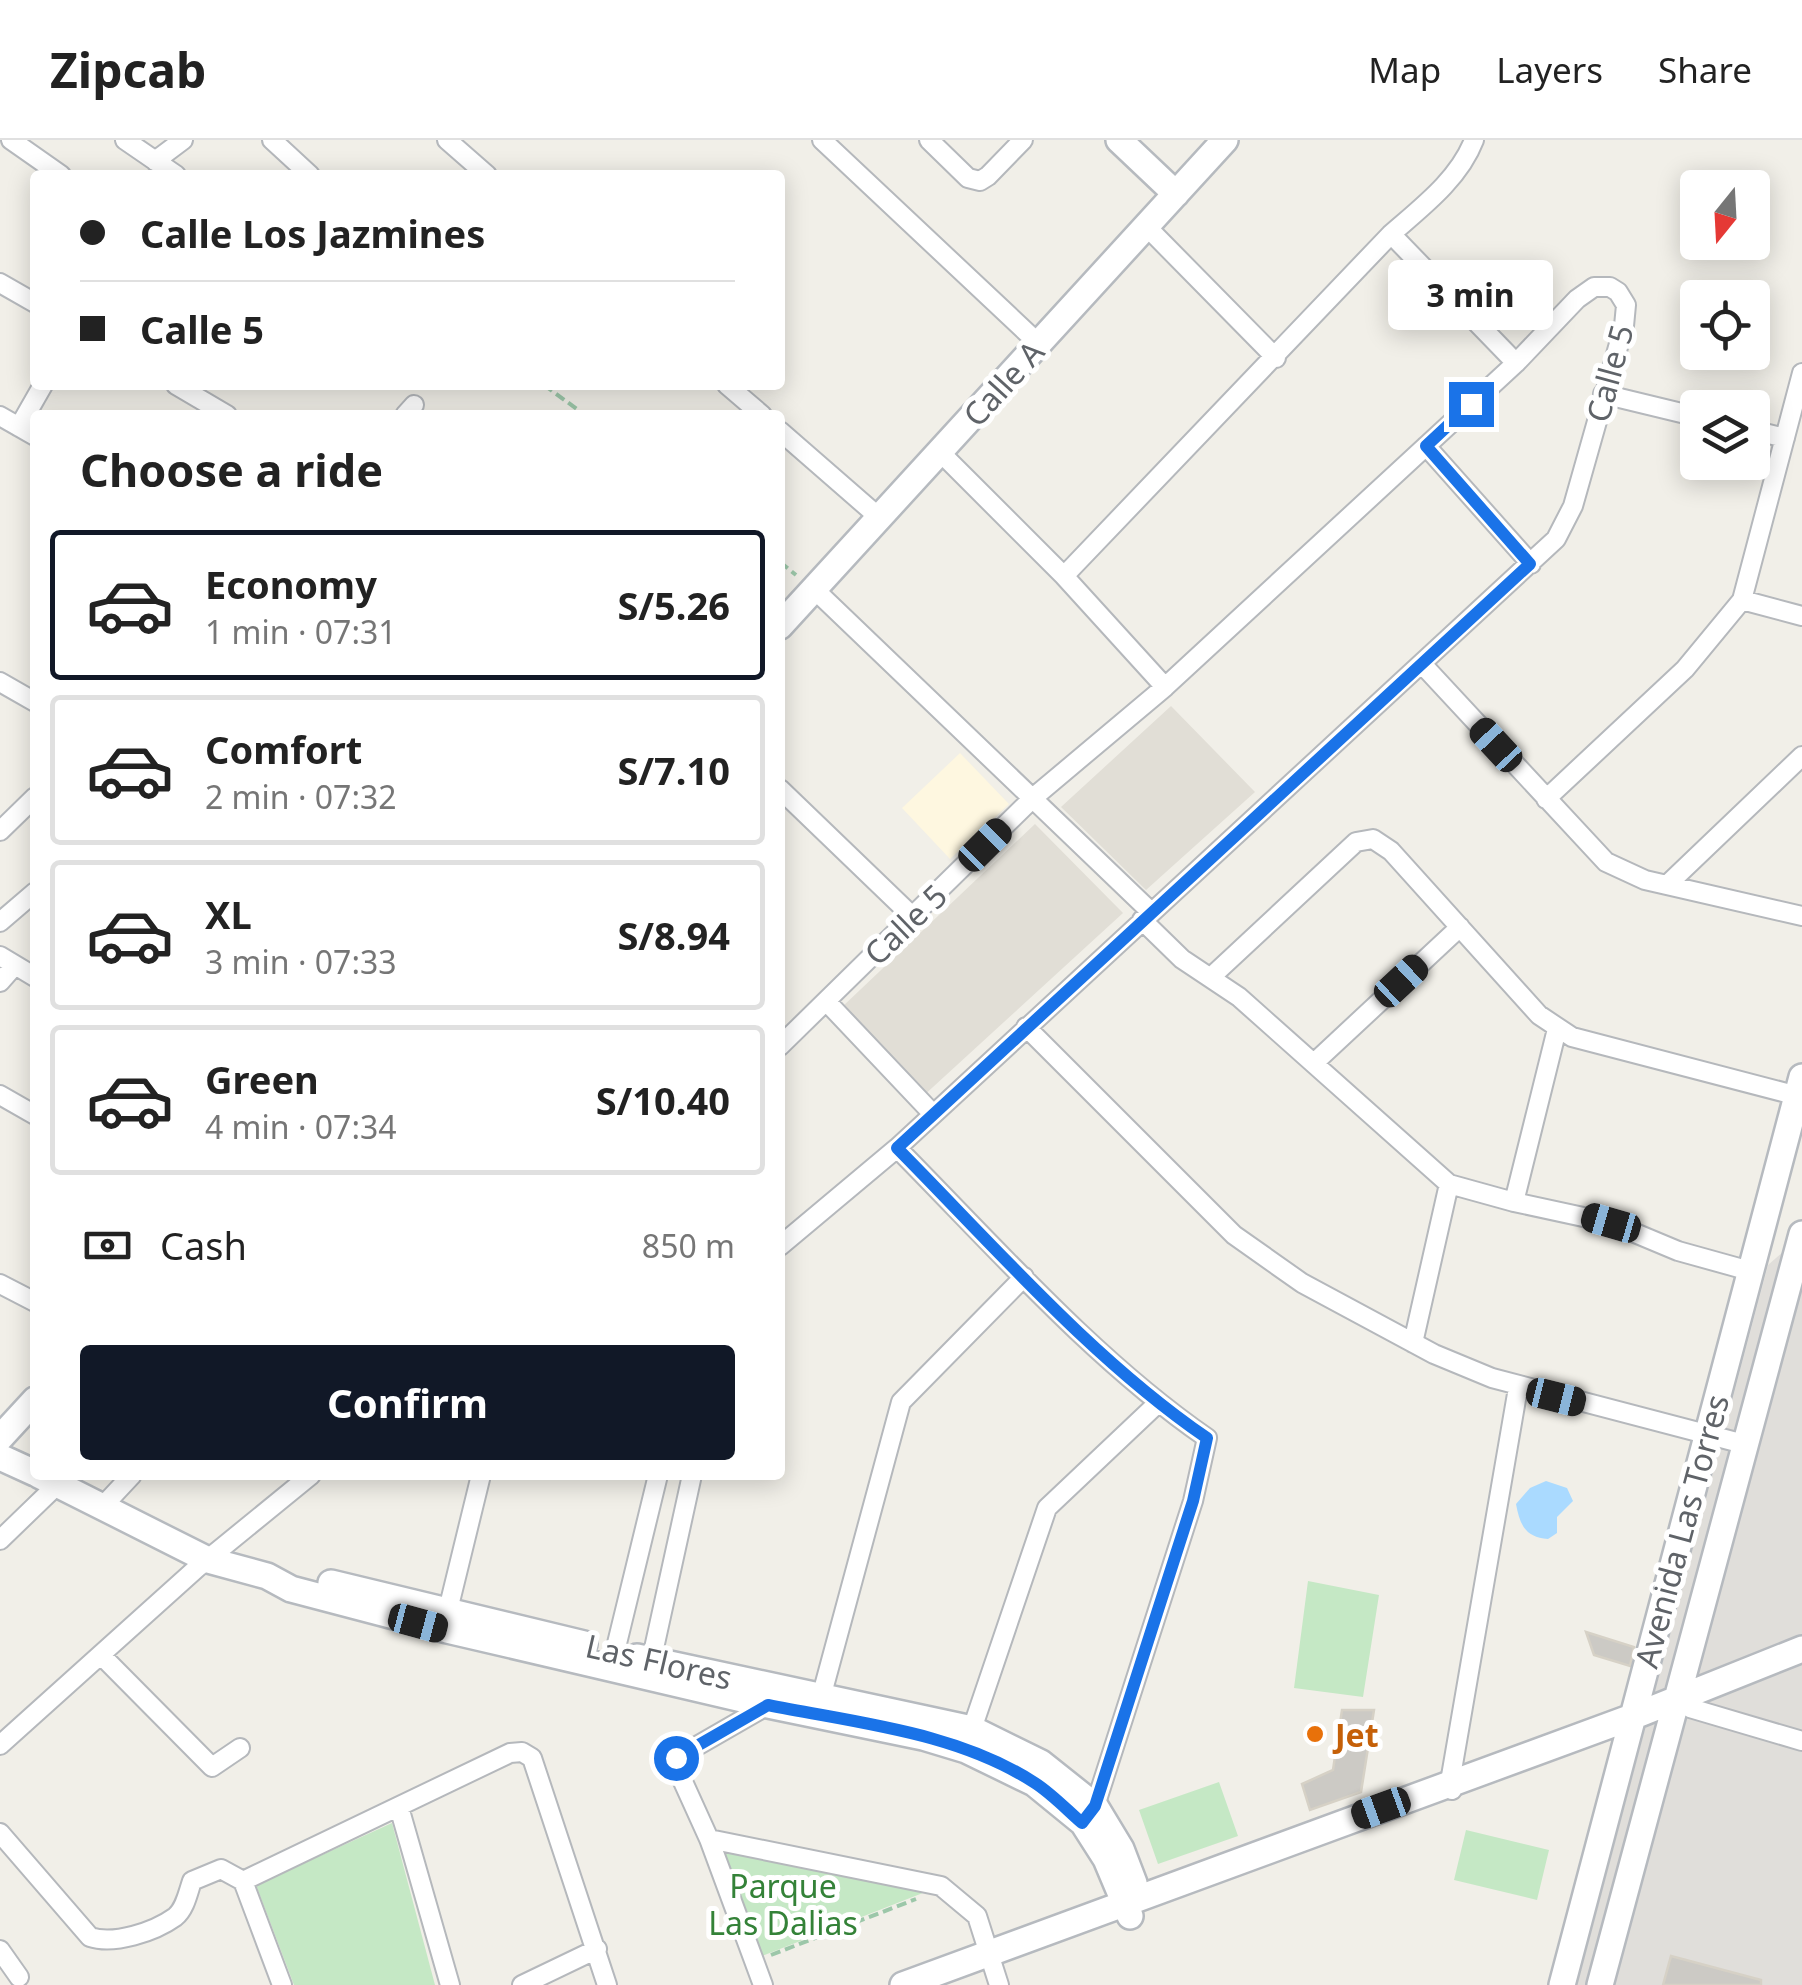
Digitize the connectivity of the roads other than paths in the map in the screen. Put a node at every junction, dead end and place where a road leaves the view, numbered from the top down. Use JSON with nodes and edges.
{"nodes":[{"id":1,"x":11,"y":140,"type":"edge"},
{"id":2,"x":125,"y":140,"type":"edge"},
{"id":3,"x":183,"y":140,"type":"edge"},
{"id":4,"x":272,"y":140,"type":"edge"},
{"id":5,"x":447,"y":140,"type":"edge"},
{"id":6,"x":822,"y":140,"type":"edge"},
{"id":7,"x":929,"y":140,"type":"edge"},
{"id":8,"x":1022,"y":140,"type":"edge"},
{"id":9,"x":1118,"y":140,"type":"edge"},
{"id":10,"x":1225,"y":140,"type":"edge"},
{"id":11,"x":1474,"y":140,"type":"edge"},
{"id":12,"x":155,"y":161,"type":"junction"},
{"id":13,"x":54,"y":170,"type":"edge"},
{"id":14,"x":168,"y":170,"type":"edge"},
{"id":15,"x":305,"y":170,"type":"edge"},
{"id":16,"x":481,"y":170,"type":"edge"},
{"id":17,"x":1176,"y":194,"type":"junction"},
{"id":18,"x":1147,"y":228,"type":"junction"},
{"id":19,"x":1392,"y":234,"type":"junction"},
{"id":20,"x":0,"y":283,"type":"edge"},
{"id":21,"x":30,"y":301,"type":"edge"},
{"id":22,"x":1038,"y":343,"type":"junction"},
{"id":23,"x":1276,"y":358,"type":"junction"},
{"id":24,"x":1516,"y":363,"type":"junction"},
{"id":25,"x":1802,"y":373,"type":"edge"},
{"id":26,"x":185,"y":390,"type":"edge"},
{"id":27,"x":734,"y":390,"type":"edge"},
{"id":28,"x":1603,"y":394,"type":"junction"},
{"id":29,"x":219,"y":410,"type":"edge"},
{"id":30,"x":756,"y":410,"type":"edge"},
{"id":31,"x":1680,"y":413,"type":"edge"},
{"id":32,"x":0,"y":416,"type":"edge"},
{"id":33,"x":27,"y":431,"type":"edge"},
{"id":34,"x":1770,"y":434,"type":"edge"},
{"id":35,"x":785,"y":435,"type":"edge"},
{"id":36,"x":1786,"y":438,"type":"junction"},
{"id":37,"x":1426,"y":446,"type":"junction"},
{"id":38,"x":940,"y":452,"type":"junction"},
{"id":39,"x":881,"y":519,"type":"junction"},
{"id":40,"x":1530,"y":564,"type":"junction"},
{"id":41,"x":1064,"y":576,"type":"junction"},
{"id":42,"x":814,"y":588,"type":"junction"},
{"id":43,"x":1742,"y":600,"type":"junction"},
{"id":44,"x":1802,"y":616,"type":"edge"},
{"id":45,"x":785,"y":620,"type":"edge"},
{"id":46,"x":1422,"y":664,"type":"junction"},
{"id":47,"x":0,"y":682,"type":"edge"},
{"id":48,"x":1165,"y":687,"type":"junction"},
{"id":49,"x":30,"y":699,"type":"edge"},
{"id":50,"x":1802,"y":756,"type":"edge"},
{"id":51,"x":785,"y":796,"type":"edge"},
{"id":52,"x":1034,"y":797,"type":"junction"},
{"id":53,"x":1546,"y":798,"type":"junction"},
{"id":54,"x":30,"y":802,"type":"edge"},
{"id":55,"x":0,"y":831,"type":"edge"},
{"id":56,"x":1667,"y":884,"type":"junction"},
{"id":57,"x":30,"y":896,"type":"edge"},
{"id":58,"x":912,"y":916,"type":"junction"},
{"id":59,"x":1147,"y":916,"type":"junction"},
{"id":60,"x":1802,"y":916,"type":"edge"},
{"id":61,"x":0,"y":922,"type":"edge"},
{"id":62,"x":1460,"y":927,"type":"junction"},
{"id":63,"x":8,"y":961,"type":"edge"},
{"id":64,"x":30,"y":974,"type":"edge"},
{"id":65,"x":1211,"y":977,"type":"junction"},
{"id":66,"x":0,"y":982,"type":"edge"},
{"id":67,"x":826,"y":1001,"type":"junction"},
{"id":68,"x":1026,"y":1027,"type":"junction"},
{"id":69,"x":1557,"y":1029,"type":"junction"},
{"id":70,"x":785,"y":1041,"type":"edge"},
{"id":71,"x":1314,"y":1062,"type":"junction"},
{"id":72,"x":1800,"y":1090,"type":"edge"},
{"id":73,"x":0,"y":1096,"type":"edge"},
{"id":74,"x":30,"y":1112,"type":"edge"},
{"id":75,"x":933,"y":1114,"type":"junction"},
{"id":76,"x":897,"y":1148,"type":"junction"},
{"id":77,"x":1449,"y":1184,"type":"junction"},
{"id":78,"x":1514,"y":1202,"type":"junction"},
{"id":79,"x":1802,"y":1234,"type":"edge"},
{"id":80,"x":785,"y":1242,"type":"edge"},
{"id":81,"x":1750,"y":1270,"type":"junction"},
{"id":82,"x":1024,"y":1277,"type":"junction"},
{"id":83,"x":0,"y":1284,"type":"edge"},
{"id":84,"x":30,"y":1299,"type":"edge"},
{"id":85,"x":1413,"y":1344,"type":"junction"},
{"id":86,"x":1518,"y":1388,"type":"junction"},
{"id":87,"x":1157,"y":1404,"type":"junction"},
{"id":88,"x":30,"y":1405,"type":"edge"},
{"id":89,"x":1706,"y":1436,"type":"junction"},
{"id":90,"x":0,"y":1438,"type":"edge"},
{"id":91,"x":1744,"y":1444,"type":"junction"},
{"id":92,"x":0,"y":1457,"type":"edge"},
{"id":93,"x":30,"y":1471,"type":"edge"},
{"id":94,"x":42,"y":1480,"type":"edge"},
{"id":95,"x":50,"y":1480,"type":"edge"},
{"id":96,"x":127,"y":1480,"type":"edge"},
{"id":97,"x":305,"y":1480,"type":"edge"},
{"id":98,"x":481,"y":1480,"type":"edge"},
{"id":99,"x":657,"y":1480,"type":"edge"},
{"id":100,"x":691,"y":1480,"type":"edge"},
{"id":101,"x":103,"y":1506,"type":"junction"},
{"id":102,"x":0,"y":1540,"type":"edge"},
{"id":103,"x":208,"y":1560,"type":"junction"},
{"id":104,"x":267,"y":1576,"type":"junction"},
{"id":105,"x":448,"y":1610,"type":"junction"},
{"id":106,"x":1802,"y":1648,"type":"edge"},
{"id":107,"x":101,"y":1655,"type":"junction"},
{"id":108,"x":614,"y":1660,"type":"junction"},
{"id":109,"x":1802,"y":1663,"type":"edge"},
{"id":110,"x":650,"y":1668,"type":"junction"},
{"id":111,"x":768,"y":1705,"type":"junction"},
{"id":112,"x":819,"y":1705,"type":"junction"},
{"id":113,"x":1680,"y":1707,"type":"junction"},
{"id":114,"x":1631,"y":1724,"type":"junction"},
{"id":115,"x":972,"y":1729,"type":"junction"},
{"id":116,"x":1802,"y":1741,"type":"edge"},
{"id":117,"x":0,"y":1746,"type":"edge"},
{"id":118,"x":240,"y":1748,"type":"dead end"},
{"id":119,"x":1452,"y":1789,"type":"junction"},
{"id":120,"x":400,"y":1807,"type":"junction"},
{"id":121,"x":1089,"y":1814,"type":"junction"},
{"id":122,"x":0,"y":1833,"type":"edge"},
{"id":123,"x":709,"y":1839,"type":"junction"},
{"id":124,"x":244,"y":1881,"type":"junction"},
{"id":125,"x":1135,"y":1907,"type":"junction"},
{"id":126,"x":597,"y":1949,"type":"junction"},
{"id":127,"x":0,"y":1950,"type":"edge"},
{"id":128,"x":994,"y":1968,"type":"edge"},
{"id":129,"x":19,"y":1977,"type":"dead end"},
{"id":130,"x":282,"y":1985,"type":"edge"},
{"id":131,"x":450,"y":1985,"type":"edge"},
{"id":132,"x":522,"y":1985,"type":"edge"},
{"id":133,"x":607,"y":1985,"type":"edge"},
{"id":134,"x":763,"y":1985,"type":"edge"},
{"id":135,"x":904,"y":1985,"type":"edge"},
{"id":136,"x":940,"y":1985,"type":"edge"},
{"id":137,"x":1562,"y":1985,"type":"edge"},
{"id":138,"x":1600,"y":1985,"type":"edge"}],
"edges":[{"from":1,"to":13,"type":"street"},
{"from":2,"to":12,"type":"street"},
{"from":3,"to":12,"type":"street"},
{"from":4,"to":15,"type":"street"},
{"from":5,"to":16,"type":"street"},
{"from":6,"to":22,"type":"street"},
{"from":7,"to":8,"type":"street"},
{"from":9,"to":17,"type":"street"},
{"from":10,"to":17,"type":"street","name":"Calle A"},
{"from":11,"to":19,"type":"street"},
{"from":12,"to":14,"type":"street"},
{"from":17,"to":18,"type":"street","name":"Calle A"},
{"from":18,"to":22,"type":"street","name":"Calle A"},
{"from":18,"to":23,"type":"street"},
{"from":19,"to":23,"type":"street"},
{"from":19,"to":24,"type":"street"},
{"from":20,"to":21,"type":"street"},
{"from":22,"to":38,"type":"street","name":"Calle A"},
{"from":23,"to":41,"type":"street"},
{"from":24,"to":28,"type":"street","name":"Calle 5"},
{"from":24,"to":37,"type":"street","name":"Calle 5"},
{"from":25,"to":36,"type":"street"},
{"from":26,"to":29,"type":"street"},
{"from":27,"to":30,"type":"street"},
{"from":28,"to":31,"type":"street"},
{"from":28,"to":40,"type":"street","name":"Calle 5"},
{"from":32,"to":33,"type":"street"},
{"from":34,"to":36,"type":"street"},
{"from":35,"to":39,"type":"street"},
{"from":36,"to":43,"type":"street"},
{"from":37,"to":40,"type":"street"},
{"from":37,"to":48,"type":"street","name":"Calle 5"},
{"from":38,"to":39,"type":"street","name":"Calle A"},
{"from":38,"to":41,"type":"street"},
{"from":39,"to":42,"type":"street","name":"Calle A"},
{"from":40,"to":46,"type":"street","name":"Calle 5"},
{"from":41,"to":48,"type":"street"},
{"from":42,"to":45,"type":"street","name":"Calle A"},
{"from":42,"to":52,"type":"street"},
{"from":43,"to":44,"type":"street"},
{"from":43,"to":53,"type":"street"},
{"from":46,"to":53,"type":"street"},
{"from":46,"to":59,"type":"street","name":"Calle 5"},
{"from":47,"to":49,"type":"street"},
{"from":48,"to":52,"type":"street","name":"Calle 5"},
{"from":50,"to":56,"type":"street"},
{"from":51,"to":58,"type":"street"},
{"from":52,"to":58,"type":"street","name":"Calle 5"},
{"from":52,"to":59,"type":"street"},
{"from":53,"to":56,"type":"street"},
{"from":54,"to":55,"type":"street"},
{"from":56,"to":60,"type":"street"},
{"from":57,"to":61,"type":"street"},
{"from":58,"to":67,"type":"street","name":"Calle 5"},
{"from":59,"to":65,"type":"street"},
{"from":59,"to":68,"type":"street","name":"Calle 5"},
{"from":62,"to":65,"type":"street"},
{"from":62,"to":69,"type":"street"},
{"from":62,"to":71,"type":"street"},
{"from":63,"to":64,"type":"street"},
{"from":63,"to":66,"type":"street"},
{"from":65,"to":71,"type":"street"},
{"from":67,"to":70,"type":"street","name":"Calle 5"},
{"from":67,"to":75,"type":"street"},
{"from":68,"to":75,"type":"street","name":"Calle 5"},
{"from":68,"to":85,"type":"street"},
{"from":69,"to":72,"type":"street"},
{"from":69,"to":78,"type":"street"},
{"from":71,"to":77,"type":"street"},
{"from":72,"to":81,"type":"street","name":"Avenida Las Torres"},
{"from":73,"to":74,"type":"street"},
{"from":75,"to":76,"type":"street","name":"Calle 5"},
{"from":76,"to":80,"type":"street","name":"Calle 5"},
{"from":76,"to":82,"type":"street"},
{"from":77,"to":78,"type":"street"},
{"from":77,"to":85,"type":"street"},
{"from":78,"to":81,"type":"street"},
{"from":79,"to":91,"type":"street","name":"Avenida Las Torres"},
{"from":81,"to":89,"type":"street","name":"Avenida Las Torres"},
{"from":82,"to":87,"type":"street"},
{"from":82,"to":112,"type":"street"},
{"from":83,"to":84,"type":"street"},
{"from":85,"to":86,"type":"street"},
{"from":86,"to":89,"type":"street"},
{"from":86,"to":119,"type":"street"},
{"from":87,"to":115,"type":"street"},
{"from":87,"to":121,"type":"street"},
{"from":88,"to":90,"type":"street"},
{"from":89,"to":91,"type":"street"},
{"from":89,"to":114,"type":"street","name":"Avenida Las Torres"},
{"from":91,"to":113,"type":"street","name":"Avenida Las Torres"},
{"from":92,"to":93,"type":"street","name":"Las Flores"},
{"from":94,"to":102,"type":"street"},
{"from":95,"to":101,"type":"street","name":"Las Flores"},
{"from":96,"to":101,"type":"street"},
{"from":97,"to":103,"type":"street"},
{"from":98,"to":105,"type":"street"},
{"from":99,"to":108,"type":"street"},
{"from":100,"to":110,"type":"street"},
{"from":101,"to":103,"type":"street","name":"Las Flores"},
{"from":103,"to":104,"type":"street","name":"Las Flores"},
{"from":103,"to":107,"type":"street"},
{"from":104,"to":105,"type":"street","name":"Las Flores"},
{"from":104,"to":108,"type":"street","name":"Las Flores"},
{"from":105,"to":108,"type":"street","name":"Las Flores"},
{"from":106,"to":113,"type":"street"},
{"from":107,"to":117,"type":"street"},
{"from":107,"to":118,"type":"street"},
{"from":108,"to":110,"type":"street","name":"Las Flores"},
{"from":109,"to":113,"type":"street"},
{"from":110,"to":111,"type":"street","name":"Las Flores"},
{"from":110,"to":112,"type":"street","name":"Las Flores"},
{"from":111,"to":112,"type":"street","name":"Las Flores"},
{"from":111,"to":123,"type":"street"},
{"from":112,"to":115,"type":"street","name":"Las Flores"},
{"from":112,"to":121,"type":"street","name":"Las Flores"},
{"from":113,"to":114,"type":"street"},
{"from":113,"to":116,"type":"street"},
{"from":113,"to":138,"type":"street","name":"Avenida Las Torres"},
{"from":114,"to":119,"type":"street"},
{"from":114,"to":137,"type":"street","name":"Avenida Las Torres"},
{"from":115,"to":121,"type":"street","name":"Las Flores"},
{"from":119,"to":125,"type":"street"},
{"from":120,"to":124,"type":"street"},
{"from":120,"to":126,"type":"street"},
{"from":120,"to":131,"type":"street"},
{"from":121,"to":125,"type":"street","name":"Las Flores"},
{"from":122,"to":124,"type":"street"},
{"from":123,"to":128,"type":"street"},
{"from":123,"to":134,"type":"street"},
{"from":124,"to":130,"type":"street"},
{"from":125,"to":128,"type":"street"},
{"from":126,"to":132,"type":"street"},
{"from":126,"to":133,"type":"street"},
{"from":127,"to":129,"type":"street"},
{"from":128,"to":135,"type":"street"},
{"from":128,"to":136,"type":"street"}]}
